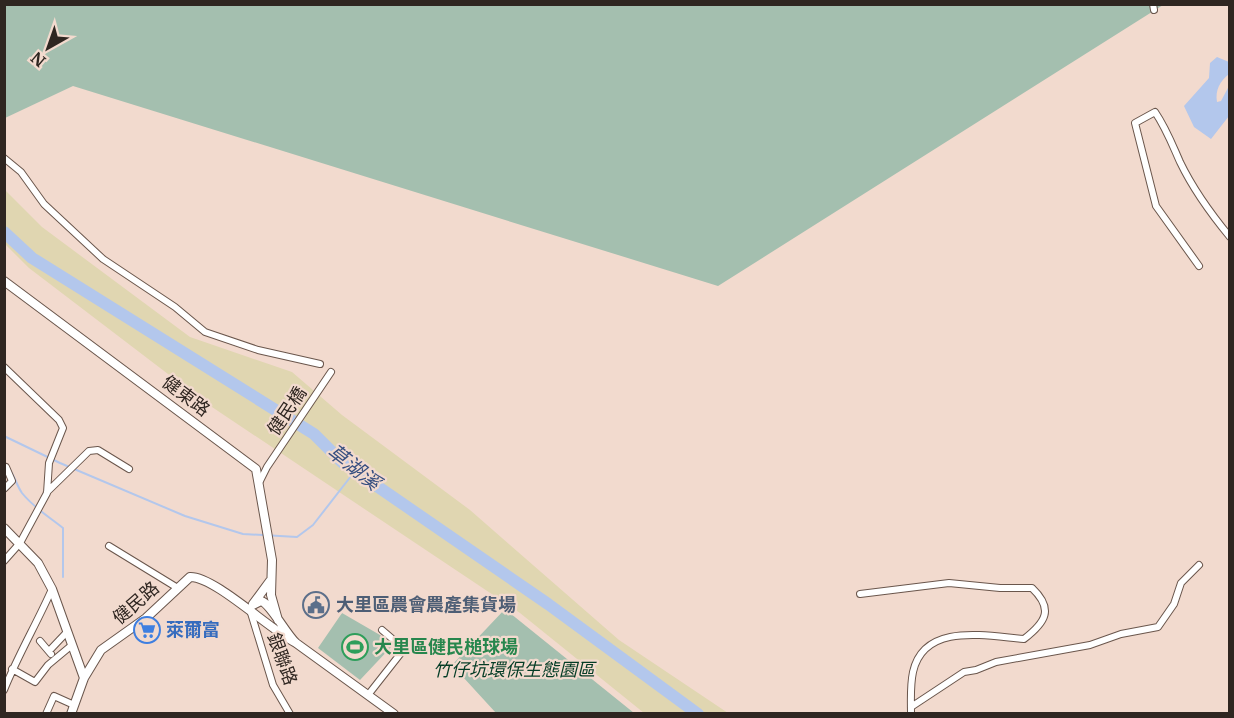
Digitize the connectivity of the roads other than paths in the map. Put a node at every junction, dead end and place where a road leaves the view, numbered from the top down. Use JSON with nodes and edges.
{"nodes":[{"id":1,"x":4,"y":158,"type":"edge"},
{"id":2,"x":1230,"y":237,"type":"edge"},
{"id":3,"x":1198,"y":266,"type":"dead end"},
{"id":4,"x":4,"y":281,"type":"edge"},
{"id":5,"x":320,"y":363,"type":"dead end"},
{"id":6,"x":4,"y":367,"type":"edge"},
{"id":7,"x":331,"y":372,"type":"dead end"},
{"id":8,"x":6,"y":468,"type":"dead end"},
{"id":9,"x":129,"y":469,"type":"dead end"},
{"id":10,"x":260,"y":481,"type":"junction"},
{"id":11,"x":4,"y":489,"type":"edge"},
{"id":12,"x":47,"y":493,"type":"junction"},
{"id":13,"x":4,"y":528,"type":"edge"},
{"id":14,"x":20,"y":543,"type":"junction"},
{"id":15,"x":109,"y":546,"type":"dead end"},
{"id":16,"x":4,"y":561,"type":"edge"},
{"id":17,"x":1198,"y":565,"type":"dead end"},
{"id":18,"x":270,"y":581,"type":"junction"},
{"id":19,"x":176,"y":587,"type":"junction"},
{"id":20,"x":52,"y":590,"type":"junction"},
{"id":21,"x":860,"y":594,"type":"dead end"},
{"id":22,"x":234,"y":601,"type":"junction"},
{"id":23,"x":254,"y":608,"type":"junction"},
{"id":24,"x":270,"y":608,"type":"junction"},
{"id":25,"x":278,"y":620,"type":"junction"},
{"id":26,"x":382,"y":630,"type":"dead end"},
{"id":27,"x":67,"y":632,"type":"junction"},
{"id":28,"x":40,"y":641,"type":"dead end"},
{"id":29,"x":296,"y":643,"type":"junction"},
{"id":30,"x":72,"y":645,"type":"junction"},
{"id":31,"x":49,"y":651,"type":"junction"},
{"id":32,"x":54,"y":659,"type":"junction"},
{"id":33,"x":12,"y":669,"type":"junction"},
{"id":34,"x":84,"y":678,"type":"junction"},
{"id":35,"x":4,"y":690,"type":"edge"},
{"id":36,"x":368,"y":695,"type":"junction"},
{"id":37,"x":72,"y":710,"type":"edge"},
{"id":38,"x":911,"y":710,"type":"edge"},
{"id":39,"x":46,"y":714,"type":"edge"},
{"id":40,"x":290,"y":714,"type":"edge"},
{"id":41,"x":394,"y":714,"type":"edge"}],
"edges":[{"from":1,"to":5,"type":"street"},
{"from":2,"to":3,"type":"street"},
{"from":4,"to":10,"type":"street","name":"健東路"},
{"from":6,"to":12,"type":"street"},
{"from":7,"to":10,"type":"street","name":"健民橋"},
{"from":8,"to":11,"type":"street"},
{"from":9,"to":12,"type":"street"},
{"from":10,"to":18,"type":"street","name":"健東路"},
{"from":12,"to":14,"type":"street"},
{"from":13,"to":14,"type":"street"},
{"from":14,"to":16,"type":"street"},
{"from":14,"to":20,"type":"street"},
{"from":15,"to":19,"type":"street"},
{"from":17,"to":38,"type":"street"},
{"from":18,"to":23,"type":"street"},
{"from":18,"to":25,"type":"street","name":"健東路"},
{"from":19,"to":22,"type":"street","name":"健民路"},
{"from":19,"to":34,"type":"street","name":"健民路"},
{"from":20,"to":27,"type":"street"},
{"from":20,"to":33,"type":"street"},
{"from":21,"to":38,"type":"street"},
{"from":22,"to":23,"type":"street","name":"健民路"},
{"from":22,"to":23,"type":"street"},
{"from":23,"to":24,"type":"street"},
{"from":23,"to":24,"type":"street"},
{"from":23,"to":29,"type":"street","name":"健東路"},
{"from":23,"to":40,"type":"street","name":"銀聯路"},
{"from":24,"to":25,"type":"street","name":"健東路"},
{"from":25,"to":29,"type":"street","name":"健東路"},
{"from":26,"to":36,"type":"street"},
{"from":27,"to":30,"type":"street"},
{"from":27,"to":31,"type":"street"},
{"from":28,"to":31,"type":"street"},
{"from":29,"to":36,"type":"street","name":"健東路"},
{"from":30,"to":32,"type":"street"},
{"from":30,"to":34,"type":"street"},
{"from":31,"to":32,"type":"street"},
{"from":32,"to":33,"type":"street"},
{"from":33,"to":35,"type":"street"},
{"from":34,"to":37,"type":"street","name":"健民路"},
{"from":36,"to":41,"type":"street","name":"健東路"},
{"from":37,"to":39,"type":"street","name":"健民路"}]}
